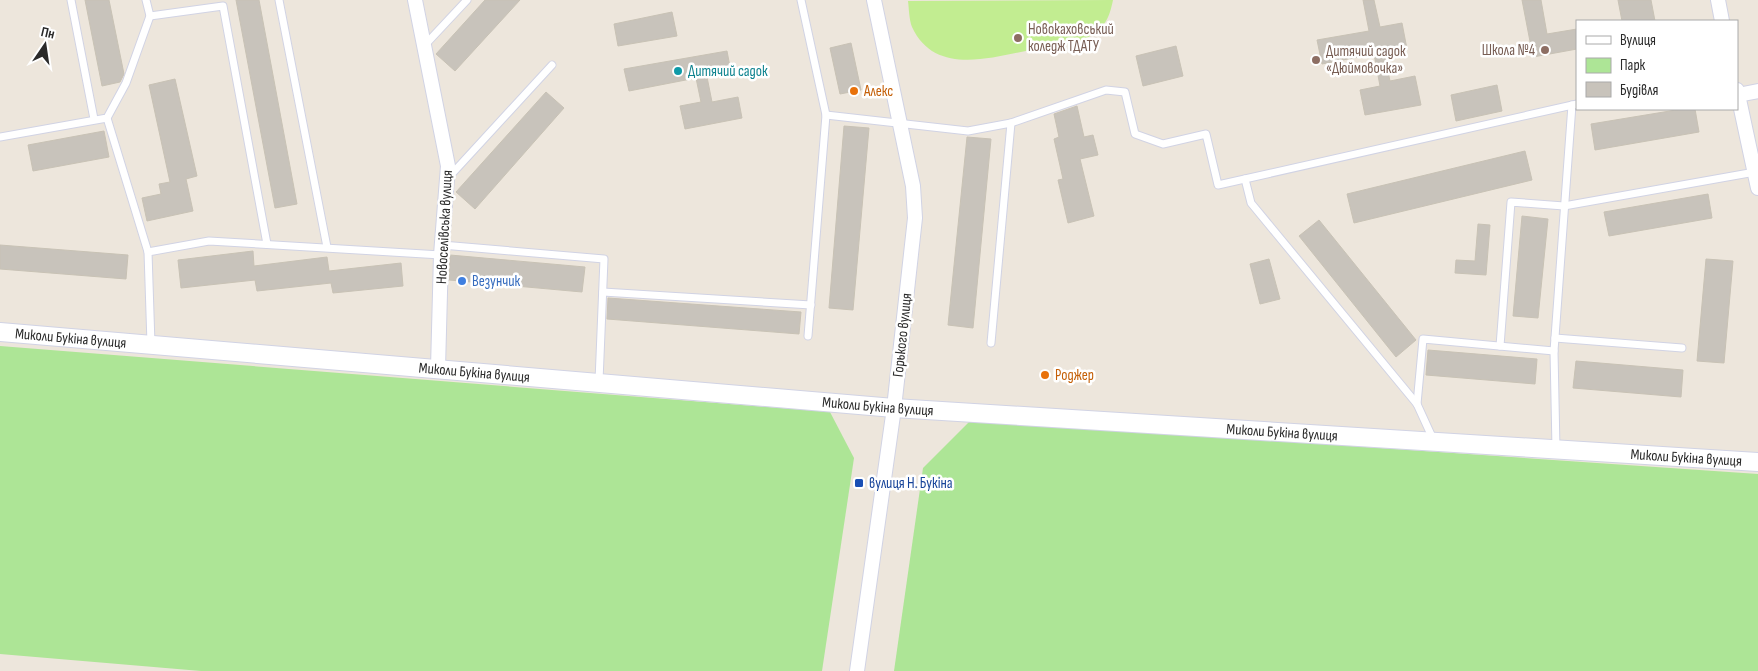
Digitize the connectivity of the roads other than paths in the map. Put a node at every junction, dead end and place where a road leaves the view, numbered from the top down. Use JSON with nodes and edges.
{"nodes":[{"id":1,"x":71,"y":0,"type":"edge"},
{"id":2,"x":146,"y":0,"type":"edge"},
{"id":3,"x":280,"y":0,"type":"edge"},
{"id":4,"x":415,"y":0,"type":"edge"},
{"id":5,"x":467,"y":0,"type":"edge"},
{"id":6,"x":801,"y":0,"type":"edge"},
{"id":7,"x":874,"y":0,"type":"edge"},
{"id":8,"x":1718,"y":0,"type":"edge"},
{"id":9,"x":150,"y":16,"type":"junction"},
{"id":10,"x":1722,"y":20,"type":"edge"},
{"id":11,"x":424,"y":46,"type":"junction"},
{"id":12,"x":552,"y":65,"type":"dead end"},
{"id":13,"x":1758,"y":91,"type":"edge"},
{"id":14,"x":1738,"y":92,"type":"edge"},
{"id":15,"x":1738,"y":95,"type":"edge"},
{"id":16,"x":1575,"y":105,"type":"edge"},
{"id":17,"x":826,"y":115,"type":"junction"},
{"id":18,"x":108,"y":118,"type":"junction"},
{"id":19,"x":94,"y":119,"type":"junction"},
{"id":20,"x":1011,"y":123,"type":"junction"},
{"id":21,"x":900,"y":125,"type":"junction"},
{"id":22,"x":0,"y":137,"type":"edge"},
{"id":23,"x":1754,"y":151,"type":"edge"},
{"id":24,"x":447,"y":179,"type":"junction"},
{"id":25,"x":1244,"y":179,"type":"junction"},
{"id":26,"x":1757,"y":182,"type":"edge"},
{"id":27,"x":1564,"y":206,"type":"junction"},
{"id":28,"x":267,"y":244,"type":"junction"},
{"id":29,"x":327,"y":247,"type":"junction"},
{"id":30,"x":442,"y":250,"type":"junction"},
{"id":31,"x":148,"y":252,"type":"junction"},
{"id":32,"x":603,"y":292,"type":"junction"},
{"id":33,"x":811,"y":305,"type":"junction"},
{"id":34,"x":0,"y":332,"type":"edge"},
{"id":35,"x":808,"y":336,"type":"dead end"},
{"id":36,"x":1555,"y":338,"type":"junction"},
{"id":37,"x":991,"y":343,"type":"dead end"},
{"id":38,"x":151,"y":344,"type":"junction"},
{"id":39,"x":1500,"y":346,"type":"junction"},
{"id":40,"x":1682,"y":348,"type":"dead end"},
{"id":41,"x":1554,"y":350,"type":"junction"},
{"id":42,"x":438,"y":368,"type":"junction"},
{"id":43,"x":599,"y":382,"type":"junction"},
{"id":44,"x":1417,"y":404,"type":"junction"},
{"id":45,"x":894,"y":408,"type":"junction"},
{"id":46,"x":1434,"y":442,"type":"junction"},
{"id":47,"x":1556,"y":449,"type":"junction"},
{"id":48,"x":1758,"y":462,"type":"edge"},
{"id":49,"x":858,"y":671,"type":"edge"}],
"edges":[{"from":1,"to":19,"type":"lane"},
{"from":2,"to":9,"type":"lane"},
{"from":3,"to":29,"type":"lane"},
{"from":4,"to":11,"type":"street","name":"Новоселівська вулиця"},
{"from":5,"to":11,"type":"lane"},
{"from":6,"to":17,"type":"lane"},
{"from":7,"to":21,"type":"street","name":"Горького вулиця"},
{"from":8,"to":10,"type":"street"},
{"from":9,"to":18,"type":"lane"},
{"from":9,"to":28,"type":"lane"},
{"from":11,"to":24,"type":"street","name":"Новоселівська вулиця"},
{"from":12,"to":24,"type":"lane"},
{"from":13,"to":14,"type":"street"},
{"from":15,"to":23,"type":"street"},
{"from":16,"to":25,"type":"lane"},
{"from":16,"to":27,"type":"lane"},
{"from":17,"to":21,"type":"lane"},
{"from":17,"to":33,"type":"lane"},
{"from":18,"to":19,"type":"lane"},
{"from":18,"to":31,"type":"lane"},
{"from":19,"to":22,"type":"lane"},
{"from":20,"to":21,"type":"lane"},
{"from":20,"to":25,"type":"lane"},
{"from":20,"to":37,"type":"lane"},
{"from":21,"to":45,"type":"street","name":"Горького вулиця"},
{"from":23,"to":26,"type":"street"},
{"from":24,"to":30,"type":"street","name":"Новоселівська вулиця"},
{"from":25,"to":44,"type":"lane"},
{"from":26,"to":27,"type":"lane"},
{"from":27,"to":36,"type":"lane"},
{"from":27,"to":39,"type":"lane"},
{"from":28,"to":29,"type":"lane"},
{"from":28,"to":31,"type":"lane"},
{"from":29,"to":30,"type":"lane"},
{"from":30,"to":32,"type":"lane"},
{"from":30,"to":42,"type":"street","name":"Новоселівська вулиця"},
{"from":31,"to":38,"type":"lane"},
{"from":32,"to":33,"type":"lane"},
{"from":32,"to":43,"type":"lane"},
{"from":33,"to":35,"type":"lane"},
{"from":34,"to":38,"type":"street","name":"Миколи Букіна вулиця"},
{"from":36,"to":40,"type":"lane"},
{"from":36,"to":41,"type":"lane"},
{"from":38,"to":42,"type":"street","name":"Миколи Букіна вулиця"},
{"from":39,"to":41,"type":"lane"},
{"from":39,"to":44,"type":"lane"},
{"from":41,"to":47,"type":"lane"},
{"from":42,"to":43,"type":"street","name":"Миколи Букіна вулиця"},
{"from":43,"to":45,"type":"street","name":"Миколи Букіна вулиця"},
{"from":44,"to":46,"type":"lane"},
{"from":45,"to":46,"type":"street","name":"Миколи Букіна вулиця"},
{"from":45,"to":49,"type":"street","name":"Горького вулиця"},
{"from":46,"to":47,"type":"street","name":"Миколи Букіна вулиця"},
{"from":47,"to":48,"type":"street","name":"Миколи Букіна вулиця"}]}
